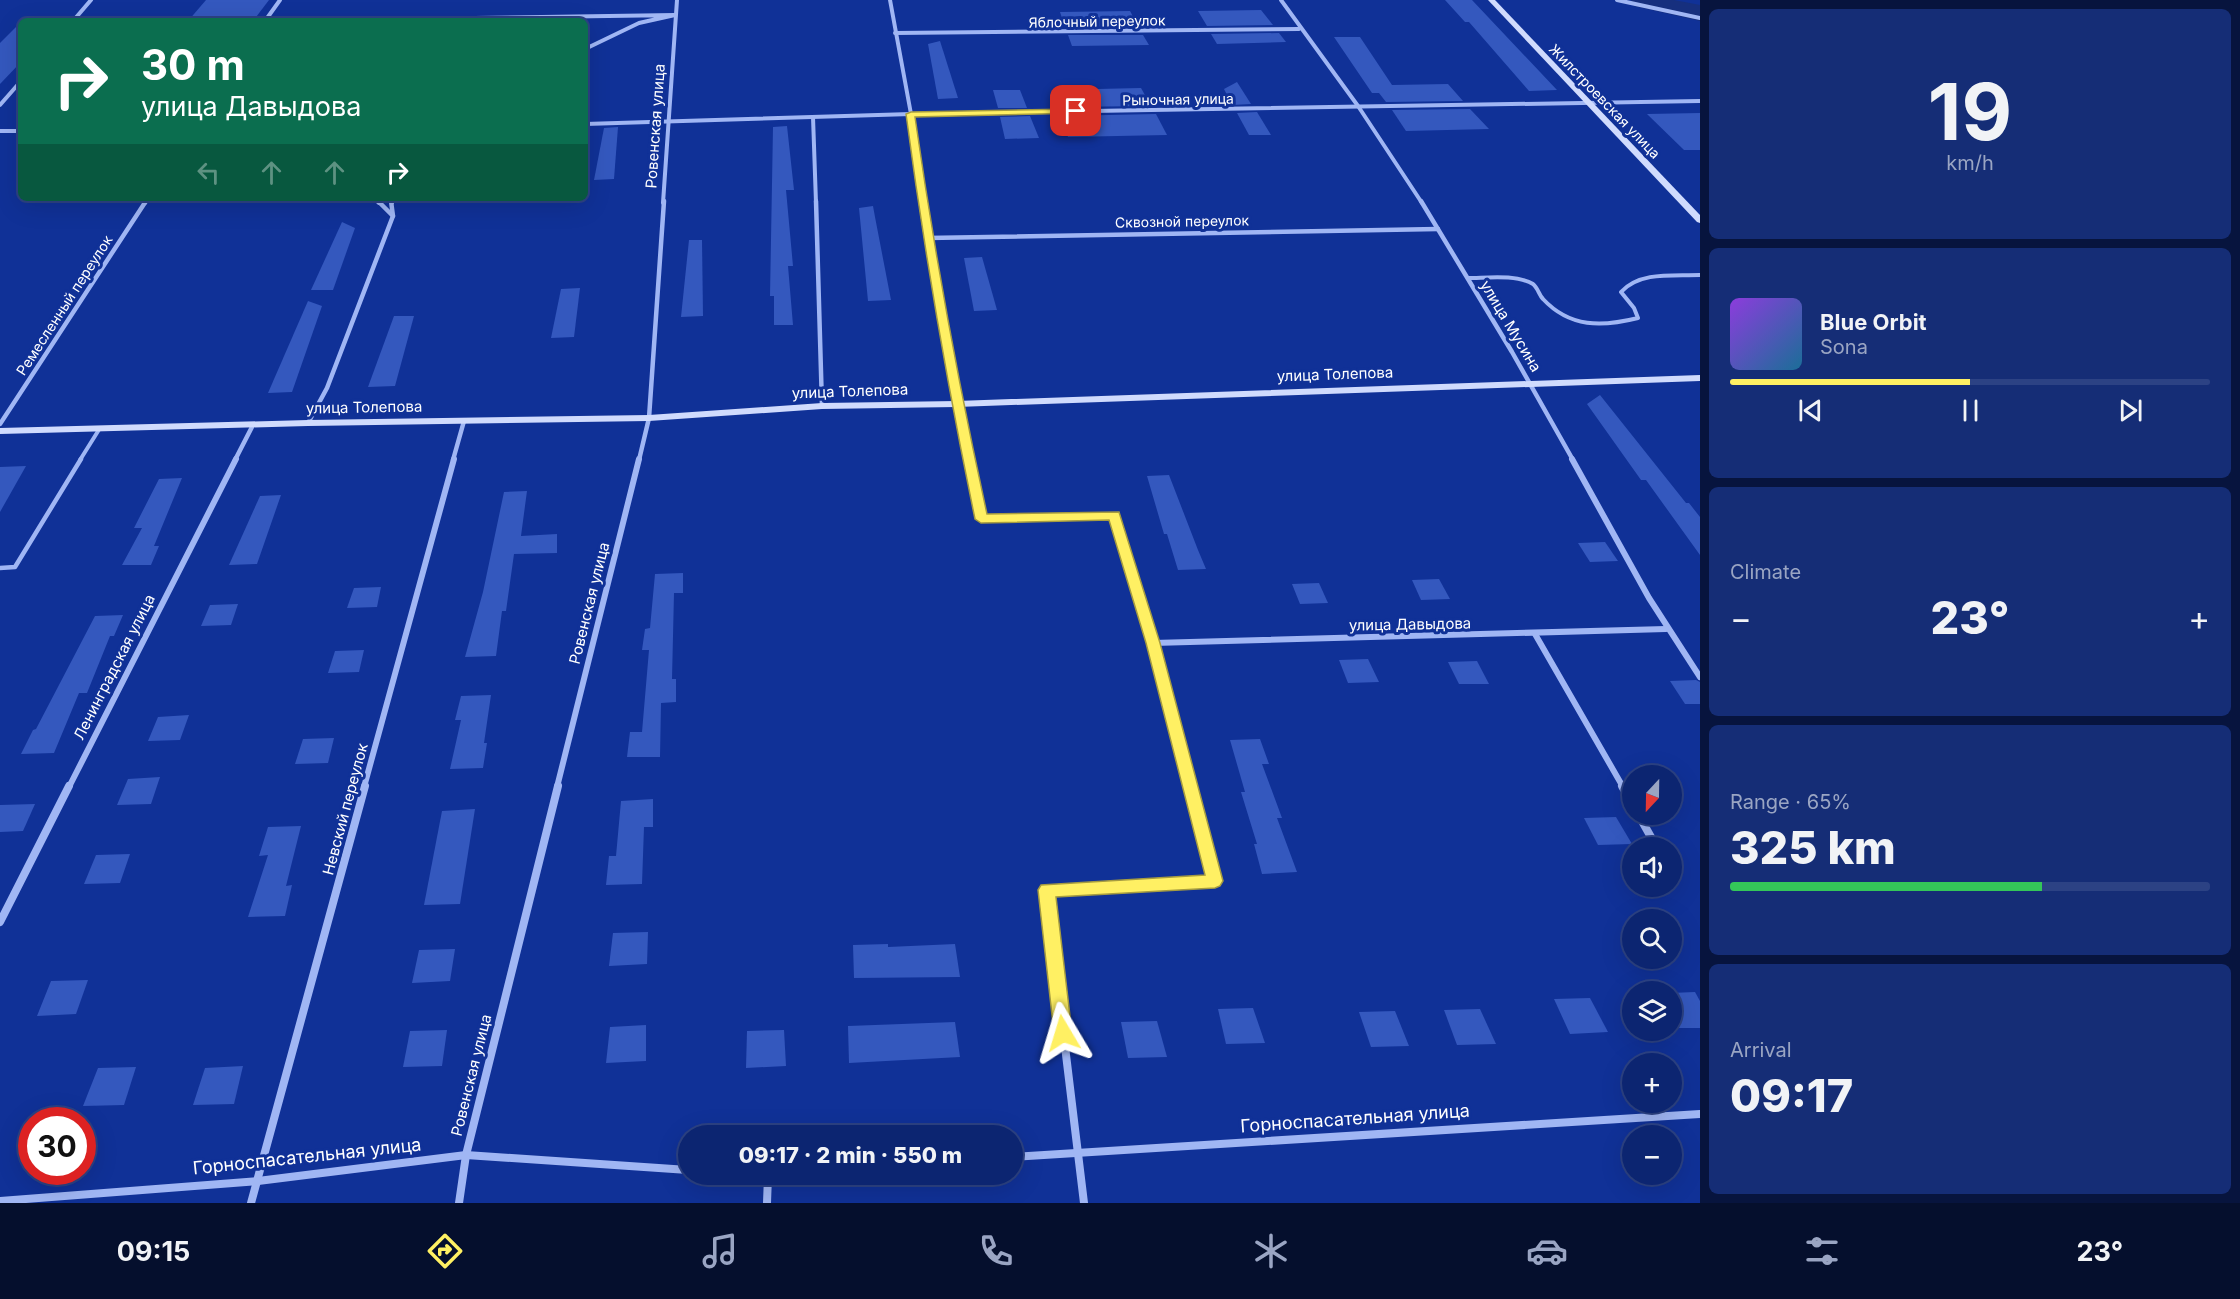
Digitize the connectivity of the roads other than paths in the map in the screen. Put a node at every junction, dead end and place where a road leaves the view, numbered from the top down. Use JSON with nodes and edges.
{"nodes":[{"id":1,"x":91,"y":0,"type":"edge"},
{"id":2,"x":280,"y":0,"type":"edge"},
{"id":3,"x":677,"y":0,"type":"edge"},
{"id":4,"x":890,"y":0,"type":"edge"},
{"id":5,"x":1281,"y":0,"type":"edge"},
{"id":6,"x":1491,"y":0,"type":"edge"},
{"id":7,"x":1617,"y":0,"type":"edge"},
{"id":8,"x":675,"y":15,"type":"junction"},
{"id":9,"x":76,"y":18,"type":"edge"},
{"id":10,"x":268,"y":18,"type":"edge"},
{"id":11,"x":470,"y":18,"type":"edge"},
{"id":12,"x":1700,"y":18,"type":"edge"},
{"id":13,"x":1299,"y":29,"type":"junction"},
{"id":14,"x":895,"y":33,"type":"junction"},
{"id":15,"x":588,"y":48,"type":"edge"},
{"id":16,"x":18,"y":84,"type":"edge"},
{"id":17,"x":1700,"y":101,"type":"edge"},
{"id":18,"x":1586,"y":103,"type":"junction"},
{"id":19,"x":0,"y":105,"type":"edge"},
{"id":20,"x":1358,"y":106,"type":"junction"},
{"id":21,"x":911,"y":114,"type":"junction"},
{"id":22,"x":813,"y":117,"type":"junction"},
{"id":23,"x":669,"y":122,"type":"junction"},
{"id":24,"x":588,"y":124,"type":"edge"},
{"id":25,"x":0,"y":131,"type":"edge"},
{"id":26,"x":18,"y":131,"type":"edge"},
{"id":27,"x":146,"y":201,"type":"edge"},
{"id":28,"x":377,"y":201,"type":"edge"},
{"id":29,"x":391,"y":201,"type":"edge"},
{"id":30,"x":393,"y":216,"type":"junction"},
{"id":31,"x":1700,"y":220,"type":"edge"},
{"id":32,"x":1438,"y":229,"type":"junction"},
{"id":33,"x":927,"y":238,"type":"junction"},
{"id":34,"x":1700,"y":275,"type":"edge"},
{"id":35,"x":1468,"y":278,"type":"junction"},
{"id":36,"x":1700,"y":378,"type":"edge"},
{"id":37,"x":1531,"y":382,"type":"junction"},
{"id":38,"x":957,"y":404,"type":"junction"},
{"id":39,"x":822,"y":406,"type":"junction"},
{"id":40,"x":649,"y":418,"type":"junction"},
{"id":41,"x":464,"y":421,"type":"junction"},
{"id":42,"x":308,"y":423,"type":"junction"},
{"id":43,"x":0,"y":424,"type":"edge"},
{"id":44,"x":253,"y":425,"type":"junction"},
{"id":45,"x":100,"y":428,"type":"junction"},
{"id":46,"x":0,"y":431,"type":"edge"},
{"id":47,"x":0,"y":568,"type":"edge"},
{"id":48,"x":1666,"y":629,"type":"junction"},
{"id":49,"x":1535,"y":634,"type":"junction"},
{"id":50,"x":1153,"y":643,"type":"junction"},
{"id":51,"x":1700,"y":677,"type":"edge"},
{"id":52,"x":1622,"y":786,"type":"edge"},
{"id":53,"x":0,"y":922,"type":"edge"},
{"id":54,"x":1700,"y":1114,"type":"edge"},
{"id":55,"x":1077,"y":1152,"type":"junction"},
{"id":56,"x":466,"y":1155,"type":"junction"},
{"id":57,"x":1023,"y":1156,"type":"edge"},
{"id":58,"x":678,"y":1169,"type":"edge"},
{"id":59,"x":258,"y":1181,"type":"junction"},
{"id":60,"x":768,"y":1185,"type":"edge"},
{"id":61,"x":0,"y":1201,"type":"edge"},
{"id":62,"x":251,"y":1203,"type":"edge"},
{"id":63,"x":459,"y":1203,"type":"edge"},
{"id":64,"x":767,"y":1203,"type":"edge"},
{"id":65,"x":1084,"y":1203,"type":"edge"}],
"edges":[{"from":1,"to":9,"type":"street"},
{"from":2,"to":10,"type":"street"},
{"from":3,"to":8,"type":"street","name":"Ровенская улица"},
{"from":4,"to":14,"type":"street"},
{"from":5,"to":13,"type":"street","name":"улица Мусина"},
{"from":6,"to":18,"type":"street","name":"Жилстроевская улица"},
{"from":7,"to":12,"type":"street"},
{"from":8,"to":11,"type":"street"},
{"from":8,"to":15,"type":"street"},
{"from":8,"to":23,"type":"street","name":"Ровенская улица"},
{"from":13,"to":14,"type":"street","name":"Яблочный переулок"},
{"from":13,"to":20,"type":"street","name":"улица Мусина"},
{"from":14,"to":21,"type":"street"},
{"from":16,"to":19,"type":"street"},
{"from":17,"to":18,"type":"street","name":"Рыночная улица"},
{"from":18,"to":20,"type":"street","name":"Рыночная улица"},
{"from":18,"to":31,"type":"street","name":"Жилстроевская улица"},
{"from":20,"to":21,"type":"street","name":"Рыночная улица"},
{"from":20,"to":32,"type":"street","name":"улица Мусина"},
{"from":21,"to":22,"type":"street","name":"Рыночная улица"},
{"from":21,"to":33,"type":"street"},
{"from":22,"to":23,"type":"street","name":"Рыночная улица"},
{"from":22,"to":39,"type":"street"},
{"from":23,"to":24,"type":"street","name":"Рыночная улица"},
{"from":23,"to":40,"type":"street","name":"Ровенская улица"},
{"from":25,"to":26,"type":"street"},
{"from":27,"to":43,"type":"street","name":"Ремесленный переулок"},
{"from":28,"to":30,"type":"street"},
{"from":29,"to":30,"type":"street"},
{"from":30,"to":42,"type":"street"},
{"from":32,"to":33,"type":"street","name":"Сквозной переулок"},
{"from":32,"to":35,"type":"street","name":"улица Мусина"},
{"from":33,"to":38,"type":"street"},
{"from":34,"to":35,"type":"lane"},
{"from":35,"to":37,"type":"street","name":"улица Мусина"},
{"from":36,"to":37,"type":"street","name":"улица Толепова"},
{"from":37,"to":38,"type":"street","name":"улица Толепова"},
{"from":37,"to":48,"type":"street","name":"улица Мусина"},
{"from":38,"to":39,"type":"street","name":"улица Толепова"},
{"from":38,"to":50,"type":"street"},
{"from":39,"to":40,"type":"street","name":"улица Толепова"},
{"from":40,"to":41,"type":"street","name":"улица Толепова"},
{"from":40,"to":56,"type":"street","name":"Ровенская улица"},
{"from":41,"to":42,"type":"street","name":"улица Толепова"},
{"from":41,"to":59,"type":"street","name":"Невский переулок"},
{"from":42,"to":44,"type":"street","name":"улица Толепова"},
{"from":44,"to":45,"type":"street","name":"улица Толепова"},
{"from":44,"to":53,"type":"street","name":"Ленинградская улица"},
{"from":45,"to":46,"type":"street","name":"улица Толепова"},
{"from":45,"to":47,"type":"lane"},
{"from":48,"to":49,"type":"street","name":"улица Давыдова"},
{"from":48,"to":51,"type":"street","name":"улица Мусина"},
{"from":49,"to":50,"type":"street","name":"улица Давыдова"},
{"from":49,"to":52,"type":"street"},
{"from":50,"to":55,"type":"street"},
{"from":54,"to":55,"type":"street","name":"Горноспасательная улица"},
{"from":55,"to":57,"type":"street","name":"Горноспасательная улица"},
{"from":55,"to":65,"type":"street"},
{"from":56,"to":58,"type":"street","name":"Горноспасательная улица"},
{"from":56,"to":59,"type":"street","name":"Горноспасательная улица"},
{"from":56,"to":63,"type":"street","name":"Ровенская улица"},
{"from":59,"to":61,"type":"street","name":"Горноспасательная улица"},
{"from":59,"to":62,"type":"street","name":"Невский переулок"},
{"from":60,"to":64,"type":"street"}]}
